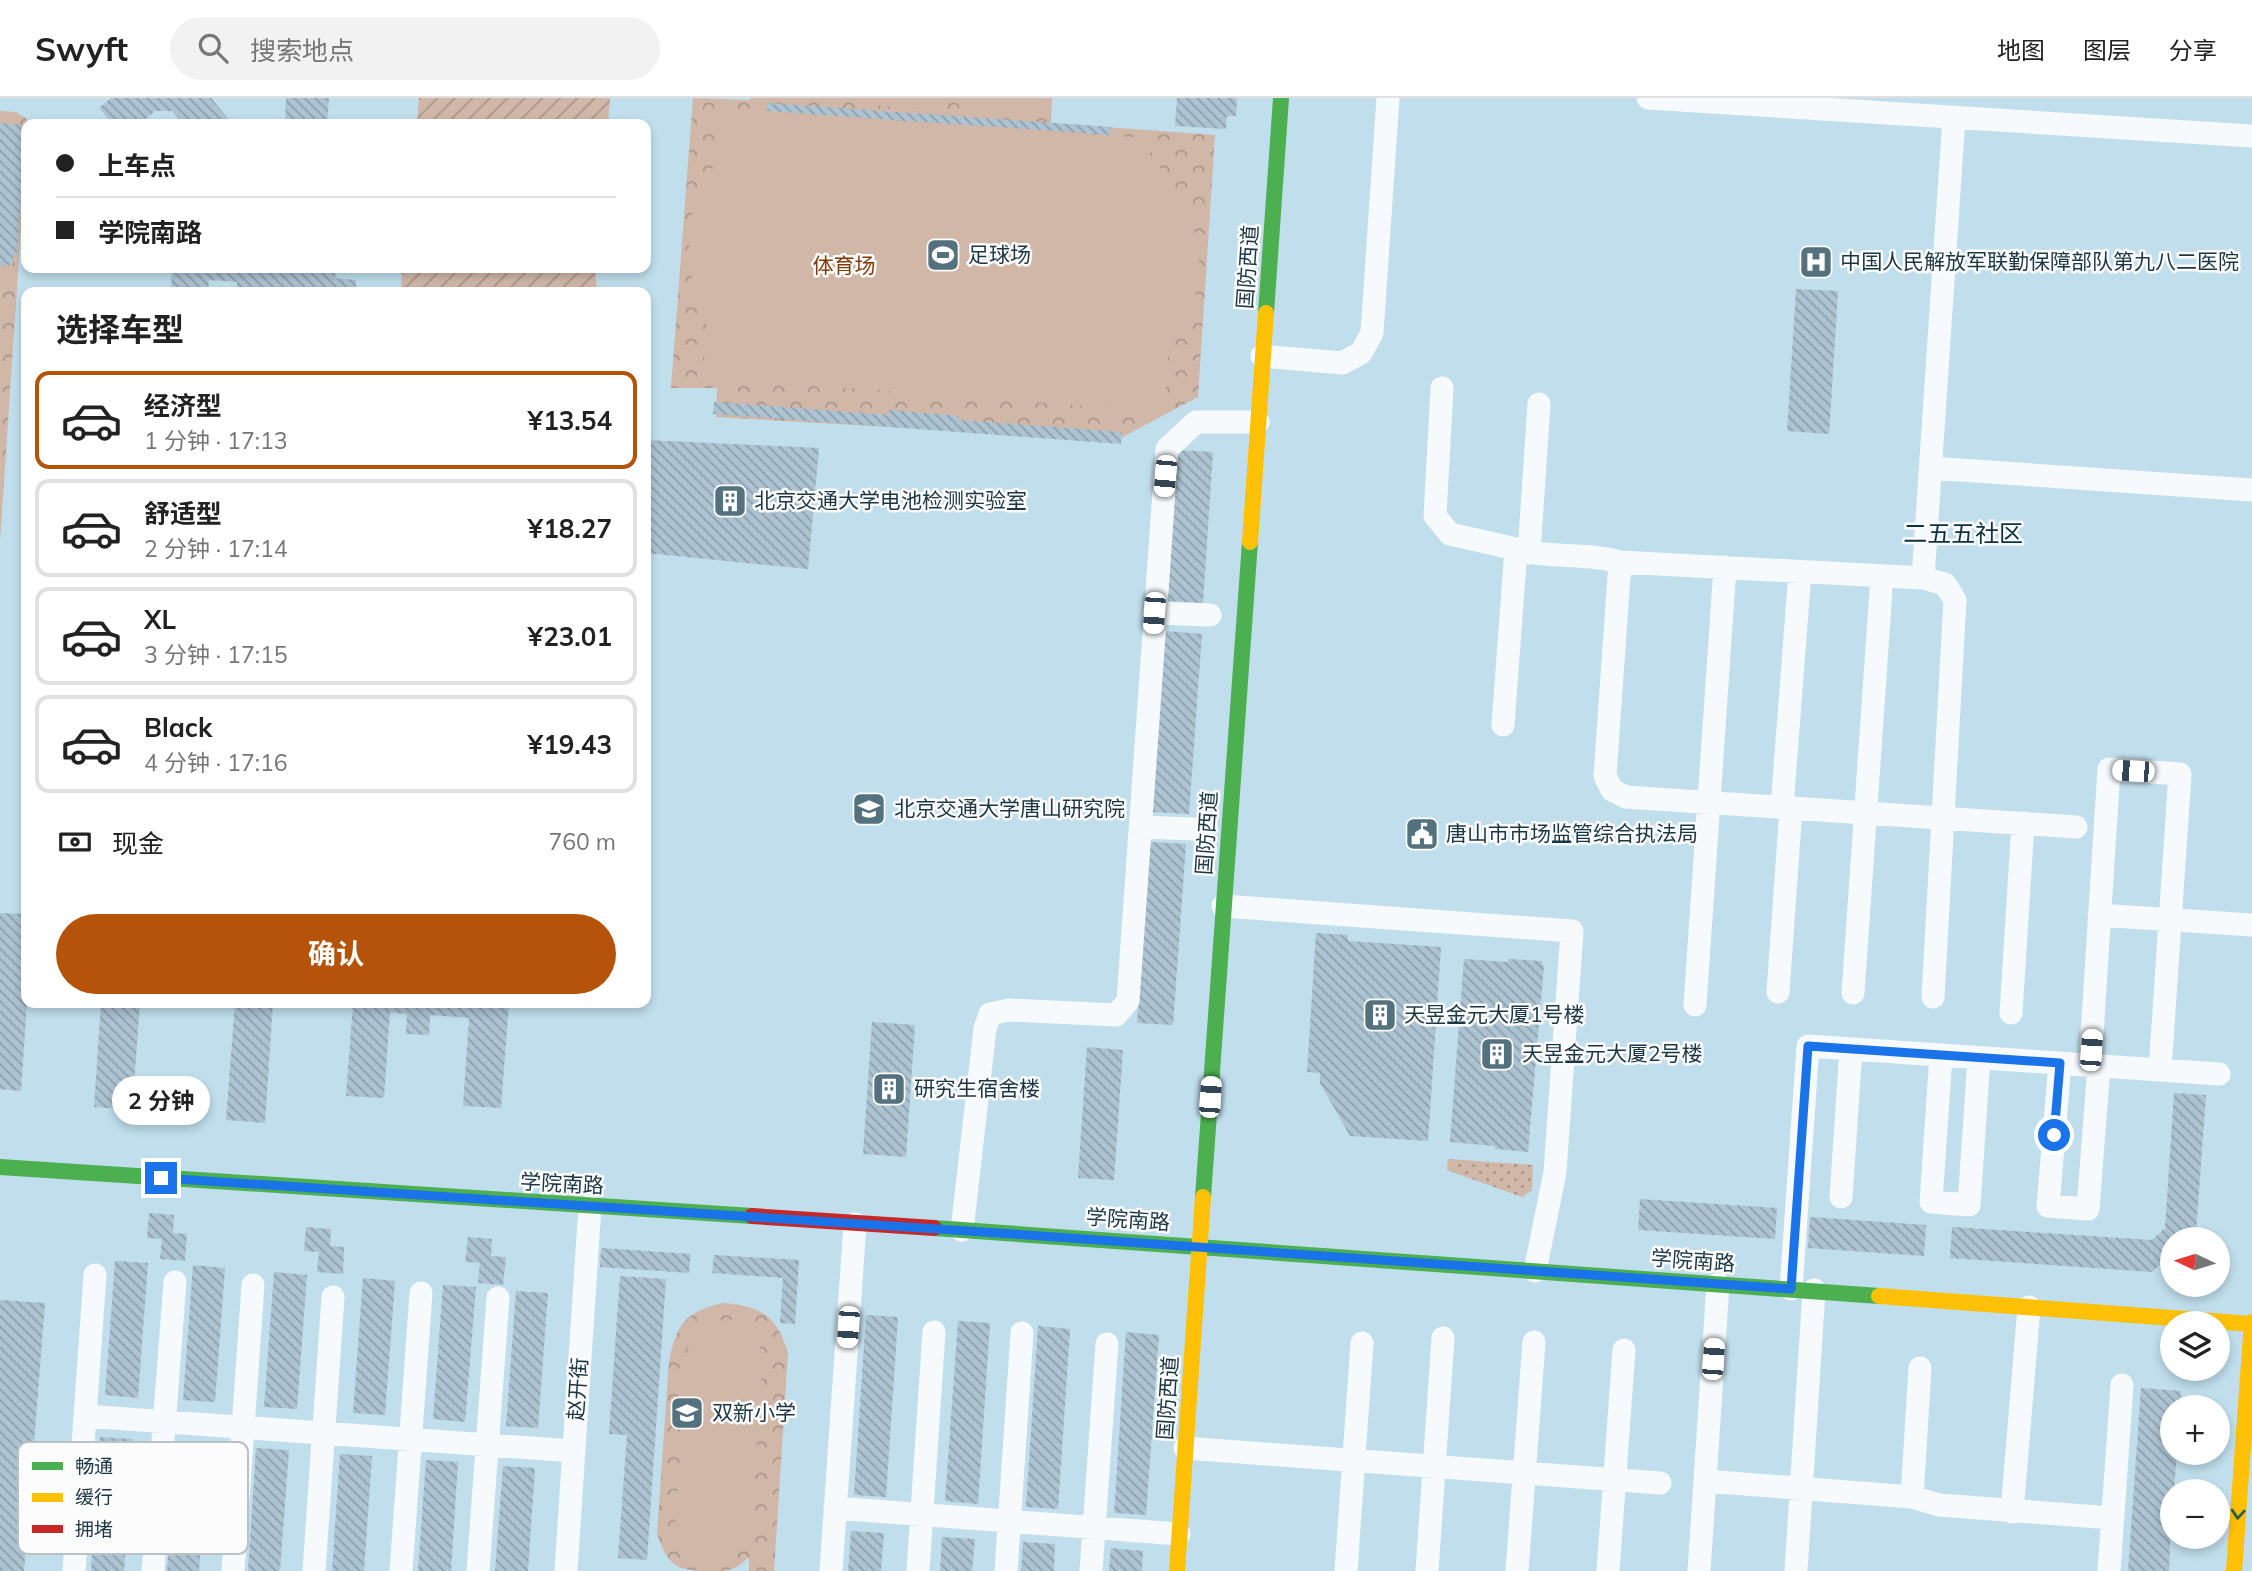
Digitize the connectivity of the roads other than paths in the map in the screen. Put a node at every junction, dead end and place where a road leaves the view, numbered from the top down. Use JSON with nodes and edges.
{"nodes":[{"id":1,"x":1281,"y":98,"type":"edge"},
{"id":2,"x":1388,"y":98,"type":"edge"},
{"id":3,"x":1648,"y":98,"type":"edge"},
{"id":4,"x":1954,"y":117,"type":"junction"},
{"id":5,"x":2252,"y":136,"type":"edge"},
{"id":6,"x":1262,"y":356,"type":"junction"},
{"id":7,"x":1442,"y":388,"type":"dead end"},
{"id":8,"x":1539,"y":404,"type":"dead end"},
{"id":9,"x":1258,"y":422,"type":"junction"},
{"id":10,"x":1931,"y":468,"type":"junction"},
{"id":11,"x":2252,"y":490,"type":"edge"},
{"id":12,"x":1522,"y":551,"type":"junction"},
{"id":13,"x":1620,"y":562,"type":"junction"},
{"id":14,"x":1725,"y":567,"type":"junction"},
{"id":15,"x":1800,"y":572,"type":"junction"},
{"id":16,"x":1882,"y":576,"type":"junction"},
{"id":17,"x":1923,"y":578,"type":"junction"},
{"id":18,"x":1154,"y":613,"type":"junction"},
{"id":19,"x":1210,"y":615,"type":"dead end"},
{"id":20,"x":1503,"y":725,"type":"dead end"},
{"id":21,"x":1710,"y":803,"type":"junction"},
{"id":22,"x":1787,"y":807,"type":"junction"},
{"id":23,"x":1866,"y":813,"type":"junction"},
{"id":24,"x":1944,"y":817,"type":"junction"},
{"id":25,"x":2023,"y":823,"type":"junction"},
{"id":26,"x":1140,"y":827,"type":"junction"},
{"id":27,"x":2076,"y":827,"type":"dead end"},
{"id":28,"x":1194,"y":829,"type":"dead end"},
{"id":29,"x":1223,"y":906,"type":"junction"},
{"id":30,"x":2099,"y":915,"type":"junction"},
{"id":31,"x":2170,"y":920,"type":"junction"},
{"id":32,"x":2252,"y":925,"type":"edge"},
{"id":33,"x":1777,"y":992,"type":"dead end"},
{"id":34,"x":1853,"y":993,"type":"dead end"},
{"id":35,"x":1933,"y":997,"type":"dead end"},
{"id":36,"x":1695,"y":1005,"type":"dead end"},
{"id":37,"x":2011,"y":1013,"type":"dead end"},
{"id":38,"x":1851,"y":1049,"type":"junction"},
{"id":39,"x":1941,"y":1055,"type":"junction"},
{"id":40,"x":1979,"y":1058,"type":"junction"},
{"id":41,"x":2095,"y":1058,"type":"junction"},
{"id":42,"x":2060,"y":1063,"type":"junction"},
{"id":43,"x":2160,"y":1070,"type":"junction"},
{"id":44,"x":2219,"y":1074,"type":"dead end"},
{"id":45,"x":0,"y":1167,"type":"edge"},
{"id":46,"x":1840,"y":1197,"type":"dead end"},
{"id":47,"x":590,"y":1206,"type":"junction"},
{"id":48,"x":855,"y":1224,"type":"junction"},
{"id":49,"x":962,"y":1230,"type":"junction"},
{"id":50,"x":1200,"y":1246,"type":"junction"},
{"id":51,"x":1535,"y":1271,"type":"junction"},
{"id":52,"x":96,"y":1275,"type":"dead end"},
{"id":53,"x":174,"y":1282,"type":"dead end"},
{"id":54,"x":1718,"y":1284,"type":"junction"},
{"id":55,"x":253,"y":1285,"type":"dead end"},
{"id":56,"x":1791,"y":1289,"type":"junction"},
{"id":57,"x":1815,"y":1290,"type":"junction"},
{"id":58,"x":421,"y":1293,"type":"dead end"},
{"id":59,"x":333,"y":1297,"type":"dead end"},
{"id":60,"x":498,"y":1298,"type":"dead end"},
{"id":61,"x":2029,"y":1307,"type":"junction"},
{"id":62,"x":2252,"y":1323,"type":"edge"},
{"id":63,"x":934,"y":1332,"type":"dead end"},
{"id":64,"x":1022,"y":1333,"type":"dead end"},
{"id":65,"x":1443,"y":1338,"type":"dead end"},
{"id":66,"x":1534,"y":1342,"type":"dead end"},
{"id":67,"x":1362,"y":1343,"type":"dead end"},
{"id":68,"x":1107,"y":1344,"type":"dead end"},
{"id":69,"x":1624,"y":1350,"type":"dead end"},
{"id":70,"x":1920,"y":1368,"type":"dead end"},
{"id":71,"x":2122,"y":1385,"type":"dead end"},
{"id":72,"x":85,"y":1416,"type":"junction"},
{"id":73,"x":164,"y":1422,"type":"junction"},
{"id":74,"x":243,"y":1427,"type":"junction"},
{"id":75,"x":324,"y":1433,"type":"junction"},
{"id":76,"x":411,"y":1440,"type":"junction"},
{"id":77,"x":83,"y":1442,"type":"edge"},
{"id":78,"x":163,"y":1442,"type":"edge"},
{"id":79,"x":242,"y":1442,"type":"edge"},
{"id":80,"x":487,"y":1445,"type":"junction"},
{"id":81,"x":1185,"y":1448,"type":"junction"},
{"id":82,"x":573,"y":1451,"type":"junction"},
{"id":83,"x":1353,"y":1460,"type":"junction"},
{"id":84,"x":1434,"y":1466,"type":"junction"},
{"id":85,"x":1524,"y":1473,"type":"junction"},
{"id":86,"x":1615,"y":1479,"type":"junction"},
{"id":87,"x":1705,"y":1481,"type":"junction"},
{"id":88,"x":1660,"y":1483,"type":"dead end"},
{"id":89,"x":1801,"y":1489,"type":"junction"},
{"id":90,"x":1912,"y":1497,"type":"junction"},
{"id":91,"x":835,"y":1508,"type":"junction"},
{"id":92,"x":2012,"y":1512,"type":"junction"},
{"id":93,"x":922,"y":1514,"type":"junction"},
{"id":94,"x":2112,"y":1518,"type":"junction"},
{"id":95,"x":1010,"y":1521,"type":"junction"},
{"id":96,"x":1094,"y":1527,"type":"junction"},
{"id":97,"x":1179,"y":1534,"type":"junction"},
{"id":98,"x":314,"y":1571,"type":"edge"},
{"id":99,"x":401,"y":1571,"type":"edge"},
{"id":100,"x":478,"y":1571,"type":"edge"},
{"id":101,"x":566,"y":1571,"type":"edge"},
{"id":102,"x":831,"y":1571,"type":"edge"},
{"id":103,"x":918,"y":1571,"type":"edge"},
{"id":104,"x":1006,"y":1571,"type":"edge"},
{"id":105,"x":1091,"y":1571,"type":"edge"},
{"id":106,"x":1177,"y":1571,"type":"edge"},
{"id":107,"x":1346,"y":1571,"type":"edge"},
{"id":108,"x":1427,"y":1571,"type":"edge"},
{"id":109,"x":1517,"y":1571,"type":"edge"},
{"id":110,"x":1608,"y":1571,"type":"edge"},
{"id":111,"x":1699,"y":1571,"type":"edge"},
{"id":112,"x":1796,"y":1571,"type":"edge"},
{"id":113,"x":2109,"y":1571,"type":"edge"},
{"id":114,"x":2234,"y":1571,"type":"edge"}],
"edges":[{"from":1,"to":6,"type":"main road","name":"国防西道"},
{"from":2,"to":6,"type":"street"},
{"from":3,"to":4,"type":"street"},
{"from":4,"to":5,"type":"street"},
{"from":4,"to":10,"type":"street"},
{"from":6,"to":9,"type":"main road","name":"国防西道"},
{"from":7,"to":12,"type":"street"},
{"from":8,"to":12,"type":"street"},
{"from":9,"to":18,"type":"street"},
{"from":9,"to":29,"type":"main road","name":"国防西道"},
{"from":10,"to":11,"type":"street"},
{"from":10,"to":17,"type":"street"},
{"from":12,"to":13,"type":"street"},
{"from":12,"to":20,"type":"street"},
{"from":13,"to":14,"type":"street"},
{"from":13,"to":21,"type":"street"},
{"from":14,"to":15,"type":"street"},
{"from":14,"to":21,"type":"street"},
{"from":15,"to":16,"type":"street"},
{"from":15,"to":22,"type":"street"},
{"from":16,"to":17,"type":"street"},
{"from":16,"to":23,"type":"street"},
{"from":17,"to":24,"type":"street"},
{"from":18,"to":19,"type":"street"},
{"from":18,"to":26,"type":"street"},
{"from":21,"to":22,"type":"street"},
{"from":21,"to":36,"type":"street"},
{"from":22,"to":23,"type":"street"},
{"from":22,"to":33,"type":"street"},
{"from":23,"to":24,"type":"street"},
{"from":23,"to":34,"type":"street"},
{"from":24,"to":25,"type":"street"},
{"from":24,"to":35,"type":"street"},
{"from":25,"to":27,"type":"street"},
{"from":25,"to":37,"type":"street"},
{"from":26,"to":28,"type":"street"},
{"from":26,"to":49,"type":"street"},
{"from":29,"to":50,"type":"main road","name":"国防西道"},
{"from":29,"to":51,"type":"street"},
{"from":30,"to":31,"type":"street"},
{"from":30,"to":31,"type":"street"},
{"from":30,"to":41,"type":"street"},
{"from":31,"to":32,"type":"street"},
{"from":31,"to":43,"type":"street"},
{"from":38,"to":39,"type":"street"},
{"from":38,"to":46,"type":"street"},
{"from":38,"to":56,"type":"street"},
{"from":39,"to":40,"type":"street"},
{"from":39,"to":40,"type":"street"},
{"from":40,"to":42,"type":"street"},
{"from":41,"to":42,"type":"street"},
{"from":41,"to":42,"type":"street"},
{"from":41,"to":43,"type":"street"},
{"from":43,"to":44,"type":"street"},
{"from":45,"to":47,"type":"main road","name":"学院南路"},
{"from":47,"to":48,"type":"main road","name":"学院南路"},
{"from":47,"to":82,"type":"street","name":"赵开街"},
{"from":48,"to":49,"type":"main road","name":"学院南路"},
{"from":48,"to":91,"type":"street"},
{"from":49,"to":50,"type":"main road","name":"学院南路"},
{"from":50,"to":51,"type":"main road","name":"学院南路"},
{"from":50,"to":81,"type":"main road","name":"国防西道"},
{"from":51,"to":54,"type":"main road","name":"学院南路"},
{"from":52,"to":72,"type":"street"},
{"from":53,"to":73,"type":"street"},
{"from":54,"to":56,"type":"main road","name":"学院南路"},
{"from":54,"to":87,"type":"street"},
{"from":55,"to":74,"type":"street"},
{"from":56,"to":57,"type":"main road","name":"学院南路"},
{"from":57,"to":61,"type":"main road","name":"学院南路"},
{"from":57,"to":89,"type":"street"},
{"from":58,"to":76,"type":"street"},
{"from":59,"to":75,"type":"street"},
{"from":60,"to":80,"type":"street"},
{"from":61,"to":62,"type":"main road","name":"学院南路"},
{"from":61,"to":92,"type":"street"},
{"from":62,"to":114,"type":"main road","one_way":true},
{"from":63,"to":93,"type":"street"},
{"from":64,"to":95,"type":"street"},
{"from":65,"to":84,"type":"street"},
{"from":66,"to":85,"type":"street"},
{"from":67,"to":83,"type":"street"},
{"from":68,"to":96,"type":"street"},
{"from":69,"to":86,"type":"street"},
{"from":70,"to":90,"type":"street"},
{"from":71,"to":94,"type":"street"},
{"from":72,"to":73,"type":"street"},
{"from":72,"to":77,"type":"street"},
{"from":73,"to":74,"type":"street"},
{"from":73,"to":78,"type":"street"},
{"from":74,"to":75,"type":"street"},
{"from":74,"to":79,"type":"street"},
{"from":75,"to":76,"type":"street"},
{"from":75,"to":98,"type":"street"},
{"from":76,"to":80,"type":"street"},
{"from":76,"to":99,"type":"street"},
{"from":80,"to":82,"type":"street"},
{"from":80,"to":100,"type":"street"},
{"from":81,"to":83,"type":"street"},
{"from":81,"to":97,"type":"main road","name":"国防西道"},
{"from":82,"to":101,"type":"street","name":"赵开街"},
{"from":83,"to":84,"type":"street"},
{"from":83,"to":107,"type":"street"},
{"from":84,"to":85,"type":"street"},
{"from":84,"to":108,"type":"street"},
{"from":85,"to":86,"type":"street"},
{"from":85,"to":109,"type":"street"},
{"from":86,"to":88,"type":"street"},
{"from":86,"to":110,"type":"street"},
{"from":87,"to":89,"type":"street"},
{"from":87,"to":111,"type":"street"},
{"from":89,"to":90,"type":"street"},
{"from":89,"to":112,"type":"street"},
{"from":90,"to":92,"type":"street"},
{"from":91,"to":93,"type":"street"},
{"from":91,"to":102,"type":"street"},
{"from":92,"to":94,"type":"street"},
{"from":93,"to":95,"type":"street"},
{"from":93,"to":103,"type":"street"},
{"from":94,"to":113,"type":"street"},
{"from":95,"to":96,"type":"street"},
{"from":95,"to":104,"type":"street"},
{"from":96,"to":97,"type":"street"},
{"from":96,"to":105,"type":"street"},
{"from":97,"to":106,"type":"main road","name":"国防西道"}]}
